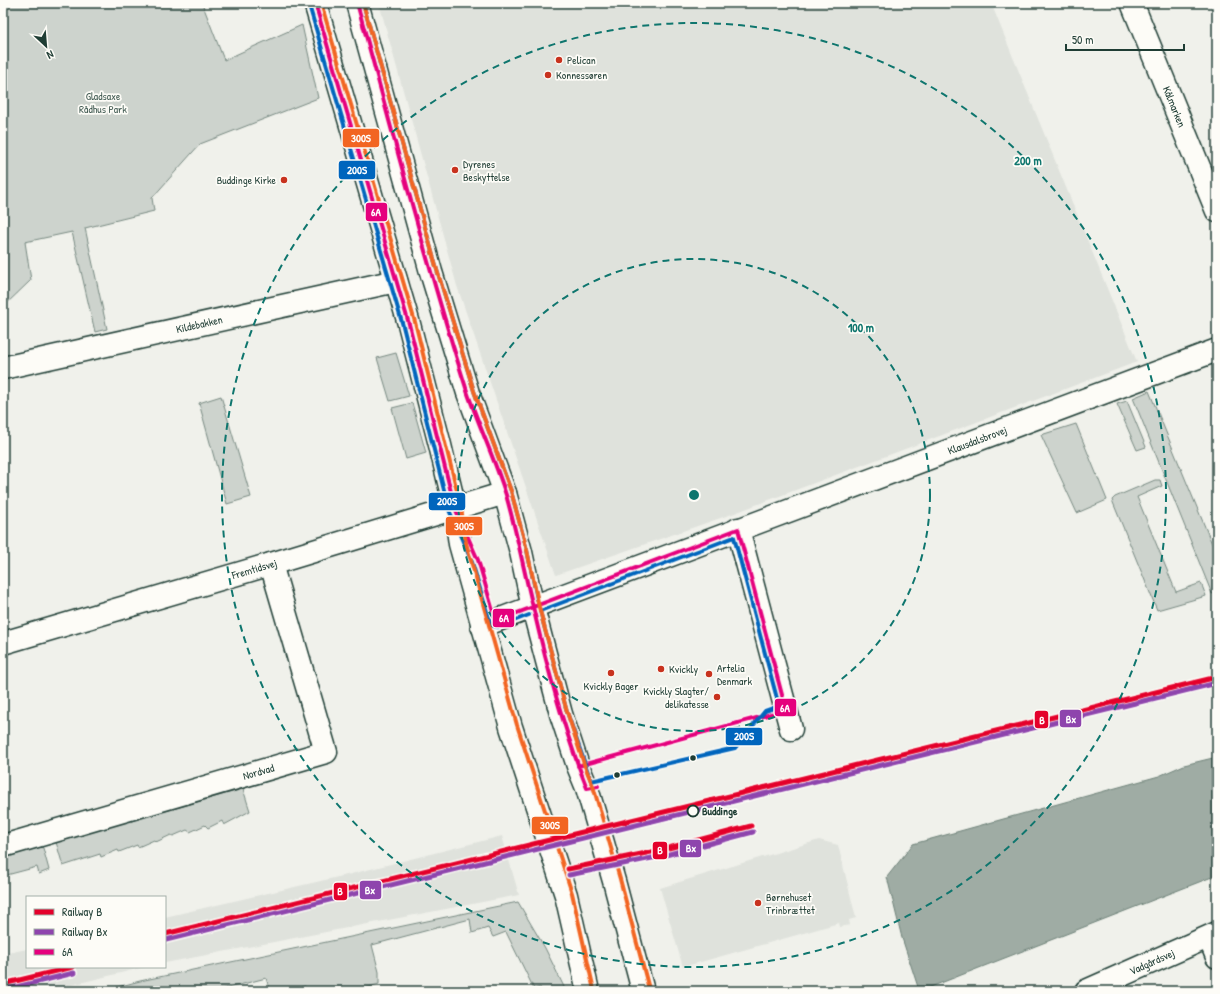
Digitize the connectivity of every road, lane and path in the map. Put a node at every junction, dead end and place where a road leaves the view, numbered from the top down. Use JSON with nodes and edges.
{"nodes":[{"id":1,"x":315,"y":3,"type":"edge"},
{"id":2,"x":357,"y":3,"type":"edge"},
{"id":3,"x":1132,"y":3,"type":"edge"},
{"id":4,"x":1217,"y":211,"type":"edge"},
{"id":5,"x":396,"y":281,"type":"junction"},
{"id":6,"x":1217,"y":350,"type":"edge"},
{"id":7,"x":3,"y":368,"type":"edge"},
{"id":8,"x":505,"y":493,"type":"junction"},
{"id":9,"x":455,"y":508,"type":"junction"},
{"id":10,"x":738,"y":529,"type":"junction"},
{"id":11,"x":272,"y":564,"type":"junction"},
{"id":12,"x":533,"y":608,"type":"junction"},
{"id":13,"x":489,"y":623,"type":"junction"},
{"id":14,"x":3,"y":643,"type":"edge"},
{"id":15,"x":791,"y":729,"type":"dead end"},
{"id":16,"x":3,"y":846,"type":"edge"},
{"id":17,"x":1214,"y":943,"type":"edge"},
{"id":18,"x":588,"y":991,"type":"edge"},
{"id":19,"x":643,"y":991,"type":"edge"},
{"id":20,"x":1086,"y":991,"type":"edge"}],
"edges":[{"from":1,"to":5,"type":"street"},
{"from":2,"to":8,"type":"street"},
{"from":3,"to":4,"type":"street","name":"Kålmarken"},
{"from":5,"to":7,"type":"street","name":"Kildebakken"},
{"from":5,"to":9,"type":"street"},
{"from":6,"to":10,"type":"street","name":"Klausdalsbrovej"},
{"from":8,"to":9,"type":"street","name":"Fremtidsvej"},
{"from":8,"to":12,"type":"street"},
{"from":9,"to":11,"type":"street","name":"Fremtidsvej"},
{"from":9,"to":13,"type":"street"},
{"from":10,"to":12,"type":"street","name":"Klausdalsbrovej"},
{"from":10,"to":15,"type":"street"},
{"from":11,"to":14,"type":"street","name":"Fremtidsvej"},
{"from":11,"to":16,"type":"street","name":"Nordvad"},
{"from":12,"to":13,"type":"street","name":"Klausdalsbrovej"},
{"from":12,"to":19,"type":"street"},
{"from":13,"to":18,"type":"street"},
{"from":17,"to":20,"type":"street","name":"Vadgårdsvej"}]}
